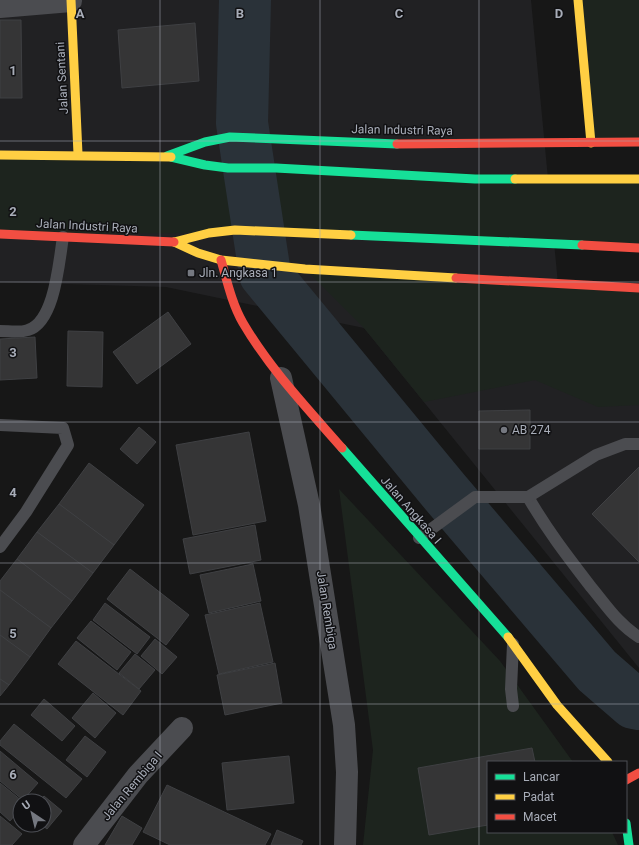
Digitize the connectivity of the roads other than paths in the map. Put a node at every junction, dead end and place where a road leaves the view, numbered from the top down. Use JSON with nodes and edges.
{"nodes":[{"id":1,"x":578,"y":0,"type":"edge"},
{"id":2,"x":71,"y":1,"type":"edge"},
{"id":3,"x":0,"y":7,"type":"edge"},
{"id":4,"x":639,"y":142,"type":"edge"},
{"id":5,"x":591,"y":143,"type":"junction"},
{"id":6,"x":78,"y":154,"type":"junction"},
{"id":7,"x":0,"y":155,"type":"edge"},
{"id":8,"x":168,"y":156,"type":"junction"},
{"id":9,"x":639,"y":179,"type":"edge"},
{"id":10,"x":0,"y":234,"type":"edge"},
{"id":11,"x":64,"y":237,"type":"junction"},
{"id":12,"x":174,"y":242,"type":"junction"},
{"id":13,"x":639,"y":248,"type":"edge"},
{"id":14,"x":221,"y":260,"type":"junction"},
{"id":15,"x":639,"y":288,"type":"edge"},
{"id":16,"x":0,"y":332,"type":"edge"},
{"id":17,"x":281,"y":378,"type":"junction"},
{"id":18,"x":0,"y":425,"type":"edge"},
{"id":19,"x":639,"y":444,"type":"edge"},
{"id":20,"x":528,"y":497,"type":"junction"},
{"id":21,"x":419,"y":538,"type":"junction"},
{"id":22,"x":0,"y":547,"type":"edge"},
{"id":23,"x":639,"y":638,"type":"edge"},
{"id":24,"x":513,"y":643,"type":"junction"},
{"id":25,"x":513,"y":706,"type":"dead end"},
{"id":26,"x":182,"y":728,"type":"dead end"},
{"id":27,"x":607,"y":761,"type":"edge"},
{"id":28,"x":639,"y":772,"type":"edge"},
{"id":29,"x":627,"y":779,"type":"edge"},
{"id":30,"x":627,"y":830,"type":"edge"},
{"id":31,"x":84,"y":845,"type":"edge"},
{"id":32,"x":345,"y":845,"type":"edge"},
{"id":33,"x":629,"y":845,"type":"edge"}],
"edges":[{"from":1,"to":5,"type":"main road"},
{"from":2,"to":3,"type":"street"},
{"from":2,"to":6,"type":"main road","name":"Jalan Sentani"},
{"from":4,"to":5,"type":"main road","name":"Jalan Industri Raya"},
{"from":5,"to":8,"type":"main road","name":"Jalan Industri Raya"},
{"from":6,"to":7,"type":"main road","name":"Jalan Industri Raya"},
{"from":6,"to":8,"type":"main road","name":"Jalan Industri Raya"},
{"from":8,"to":9,"type":"main road","name":"Jalan Industri Raya"},
{"from":10,"to":11,"type":"main road","name":"Jalan Industri Raya"},
{"from":11,"to":12,"type":"main road","name":"Jalan Industri Raya"},
{"from":11,"to":16,"type":"lane"},
{"from":12,"to":13,"type":"main road","name":"Jalan Industri Raya"},
{"from":12,"to":14,"type":"main road","name":"Jalan Industri Raya"},
{"from":14,"to":15,"type":"main road","name":"Jalan Industri Raya"},
{"from":14,"to":17,"type":"main road","name":"Jalan Angkasa I"},
{"from":17,"to":21,"type":"main road","name":"Jalan Angkasa I"},
{"from":17,"to":32,"type":"street","name":"Jalan Rembiga"},
{"from":18,"to":22,"type":"lane"},
{"from":19,"to":20,"type":"lane"},
{"from":20,"to":21,"type":"lane"},
{"from":20,"to":23,"type":"lane"},
{"from":21,"to":24,"type":"main road","name":"Jalan Angkasa I"},
{"from":24,"to":25,"type":"lane"},
{"from":24,"to":27,"type":"main road","name":"Jalan Angkasa I"},
{"from":26,"to":31,"type":"street","name":"Jalan Rembiga I"},
{"from":28,"to":29,"type":"main road"},
{"from":30,"to":33,"type":"main road"}]}
